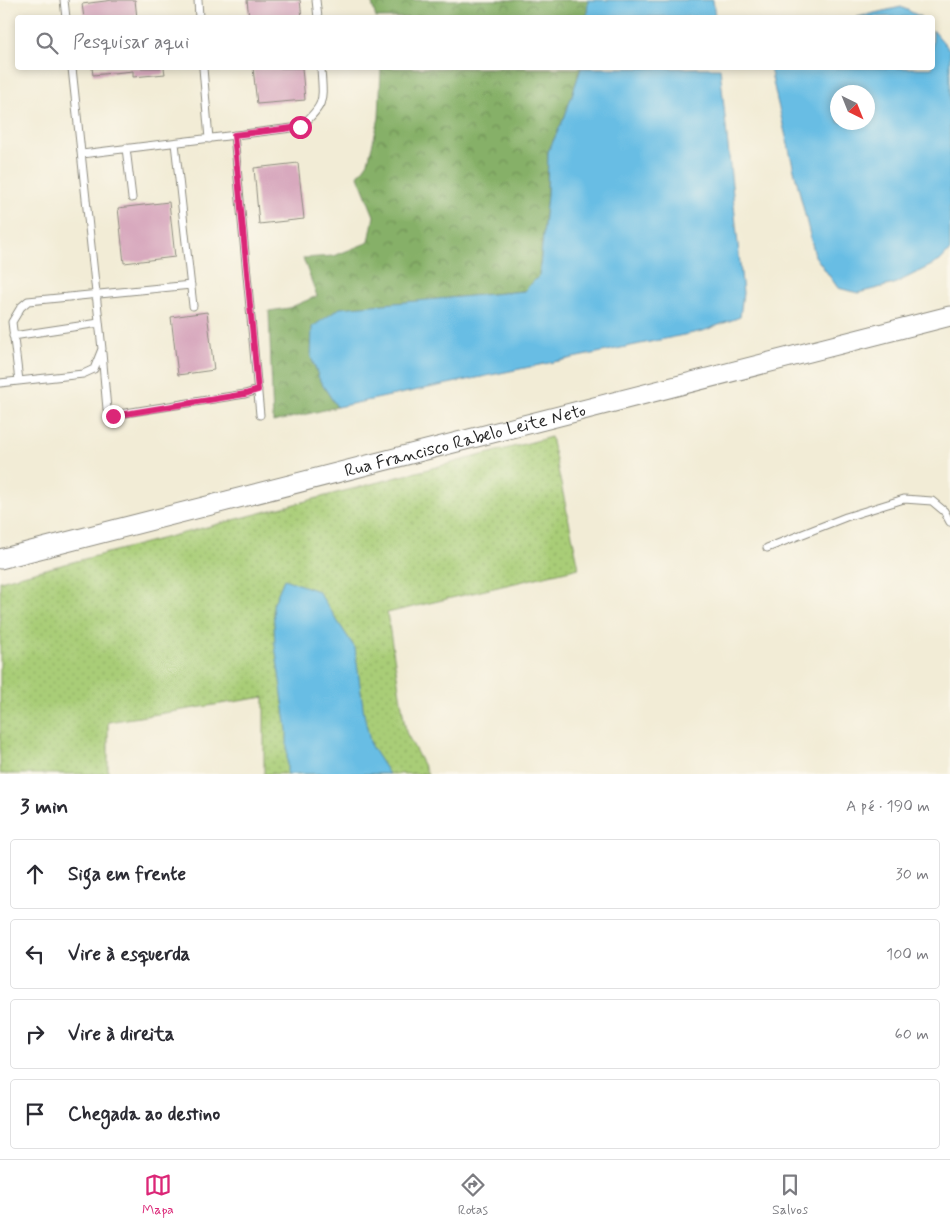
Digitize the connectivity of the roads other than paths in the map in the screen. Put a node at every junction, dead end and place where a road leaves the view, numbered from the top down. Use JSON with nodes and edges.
{"nodes":[{"id":1,"x":64,"y":0,"type":"edge"},
{"id":2,"x":198,"y":0,"type":"edge"},
{"id":3,"x":316,"y":0,"type":"edge"},
{"id":4,"x":66,"y":15,"type":"edge"},
{"id":5,"x":199,"y":15,"type":"edge"},
{"id":6,"x":318,"y":15,"type":"edge"},
{"id":7,"x":72,"y":70,"type":"edge"},
{"id":8,"x":203,"y":70,"type":"edge"},
{"id":9,"x":321,"y":70,"type":"edge"},
{"id":10,"x":234,"y":135,"type":"junction"},
{"id":11,"x":210,"y":138,"type":"junction"},
{"id":12,"x":175,"y":143,"type":"junction"},
{"id":13,"x":126,"y":148,"type":"junction"},
{"id":14,"x":82,"y":154,"type":"junction"},
{"id":15,"x":132,"y":198,"type":"dead end"},
{"id":16,"x":191,"y":285,"type":"junction"},
{"id":17,"x":96,"y":294,"type":"junction"},
{"id":18,"x":193,"y":306,"type":"dead end"},
{"id":19,"x":950,"y":316,"type":"edge"},
{"id":20,"x":931,"y":322,"type":"junction"},
{"id":21,"x":99,"y":323,"type":"junction"},
{"id":22,"x":950,"y":325,"type":"edge"},
{"id":23,"x":13,"y":336,"type":"junction"},
{"id":24,"x":102,"y":349,"type":"junction"},
{"id":25,"x":19,"y":381,"type":"junction"},
{"id":26,"x":0,"y":383,"type":"edge"},
{"id":27,"x":258,"y":390,"type":"junction"},
{"id":28,"x":260,"y":415,"type":"dead end"},
{"id":29,"x":950,"y":522,"type":"edge"},
{"id":30,"x":767,"y":548,"type":"dead end"},
{"id":31,"x":0,"y":559,"type":"edge"}],
"edges":[{"from":1,"to":4,"type":"lane"},
{"from":2,"to":5,"type":"lane"},
{"from":3,"to":6,"type":"lane"},
{"from":7,"to":14,"type":"lane"},
{"from":8,"to":11,"type":"lane"},
{"from":9,"to":10,"type":"lane"},
{"from":10,"to":11,"type":"lane"},
{"from":10,"to":27,"type":"lane"},
{"from":11,"to":12,"type":"lane"},
{"from":12,"to":13,"type":"lane"},
{"from":12,"to":16,"type":"lane"},
{"from":13,"to":14,"type":"lane"},
{"from":13,"to":15,"type":"lane"},
{"from":14,"to":17,"type":"lane"},
{"from":16,"to":17,"type":"lane"},
{"from":16,"to":18,"type":"lane"},
{"from":17,"to":21,"type":"lane"},
{"from":17,"to":23,"type":"lane"},
{"from":19,"to":20,"type":"street","name":"Rua Francisco Rabelo Leite Neto"},
{"from":20,"to":22,"type":"street"},
{"from":20,"to":31,"type":"street","name":"Rua Francisco Rabelo Leite Neto"},
{"from":21,"to":23,"type":"lane"},
{"from":21,"to":24,"type":"lane"},
{"from":23,"to":25,"type":"lane"},
{"from":24,"to":25,"type":"lane"},
{"from":24,"to":27,"type":"lane"},
{"from":25,"to":26,"type":"lane"},
{"from":27,"to":28,"type":"lane"},
{"from":29,"to":30,"type":"lane"}]}
